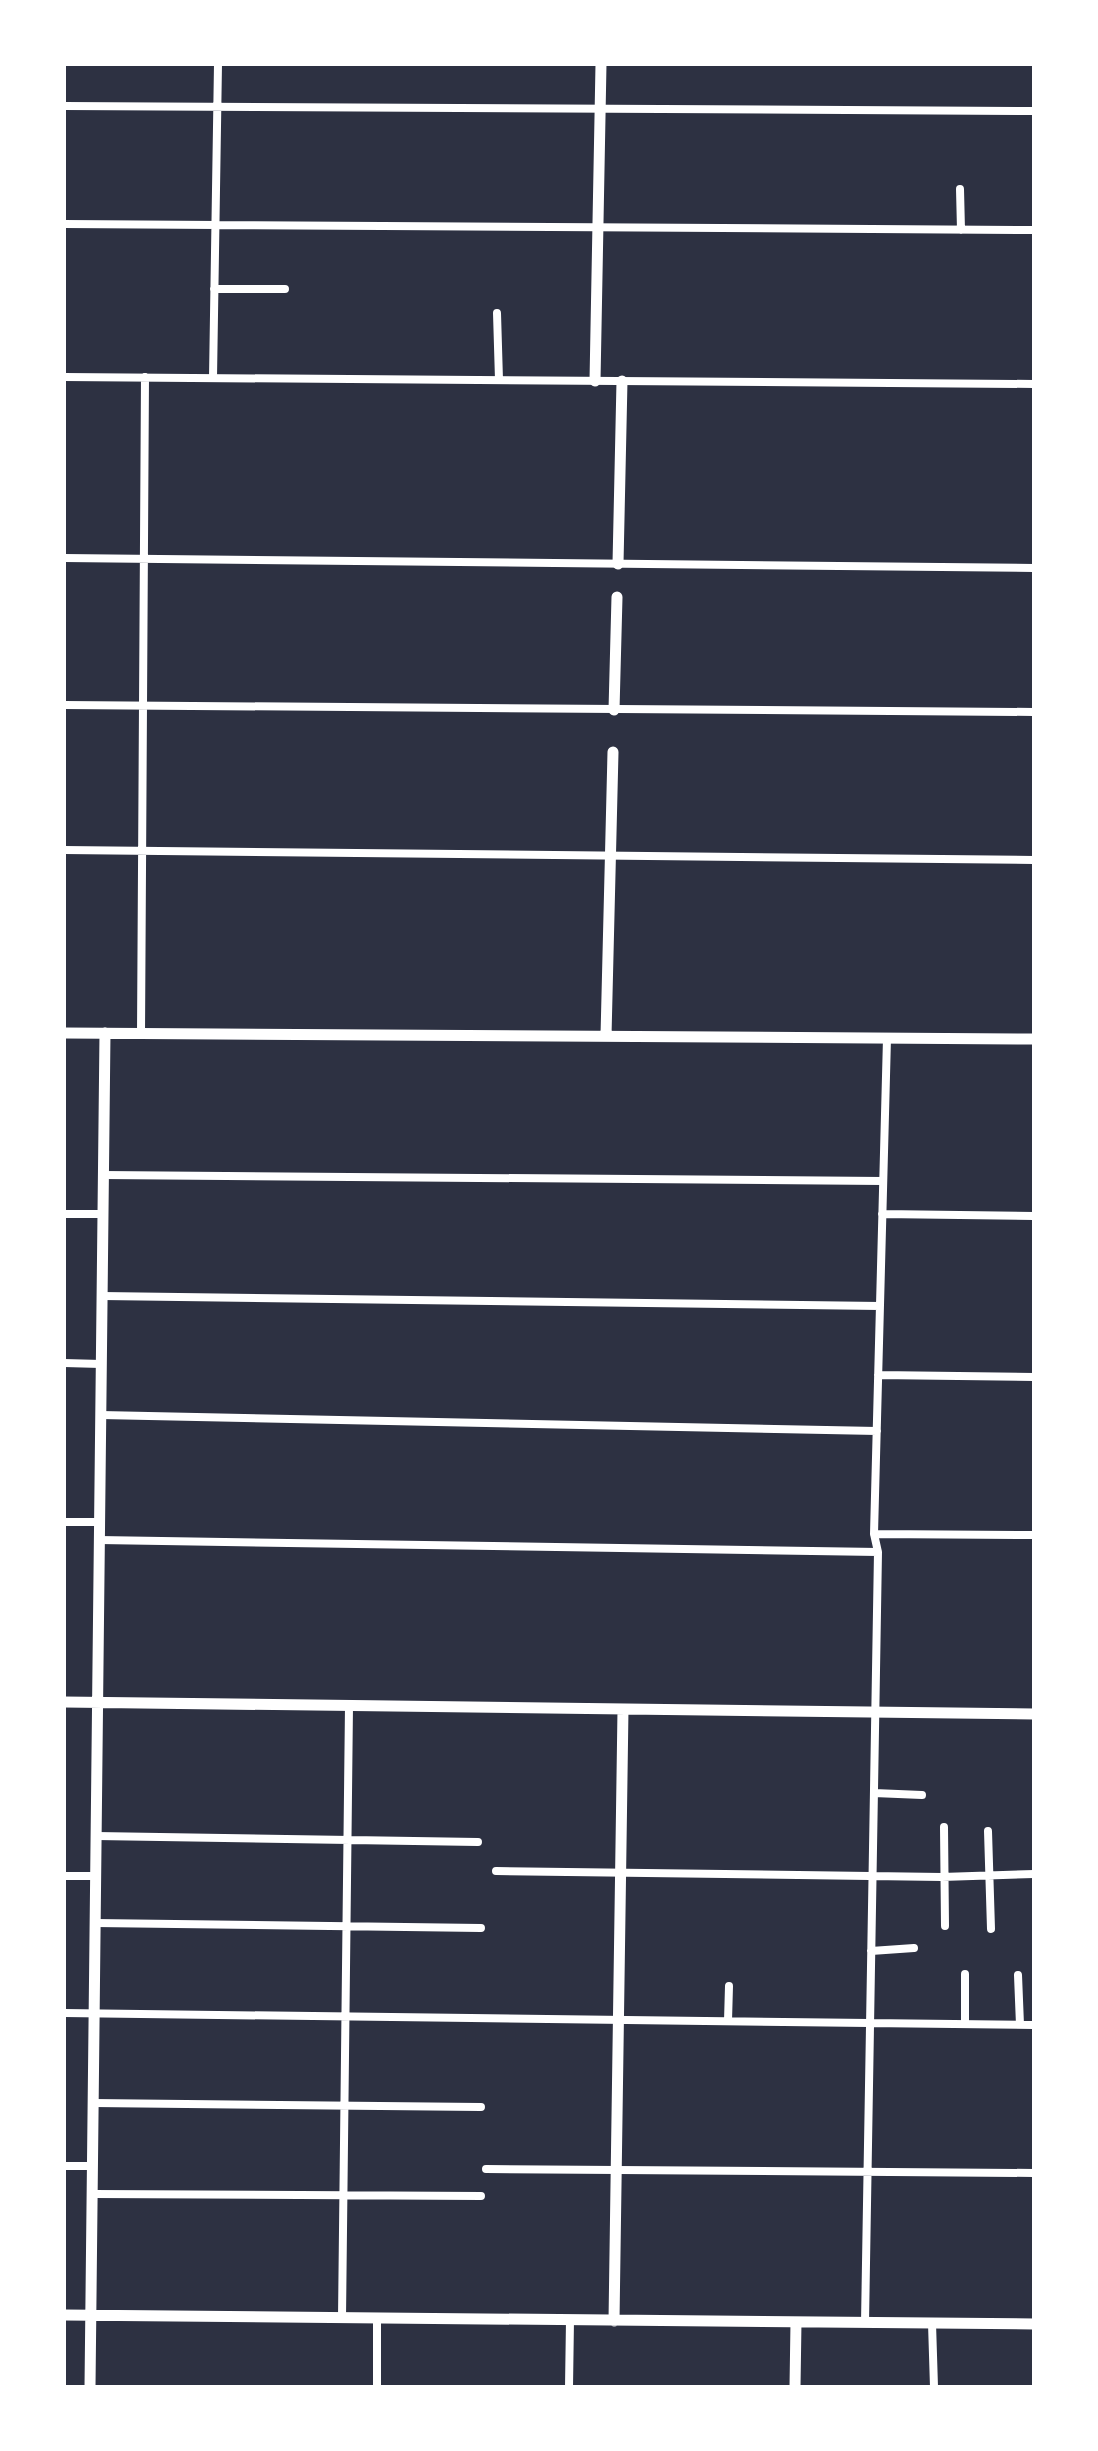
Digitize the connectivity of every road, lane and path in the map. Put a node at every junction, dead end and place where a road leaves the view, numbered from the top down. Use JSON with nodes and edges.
{"nodes":[{"id":1,"x":218,"y":64,"type":"edge"},
{"id":2,"x":601,"y":64,"type":"edge"},
{"id":3,"x":64,"y":106,"type":"edge"},
{"id":4,"x":217,"y":107,"type":"junction"},
{"id":5,"x":600,"y":109,"type":"junction"},
{"id":6,"x":1034,"y":111,"type":"edge"},
{"id":7,"x":960,"y":189,"type":"dead end"},
{"id":8,"x":64,"y":224,"type":"edge"},
{"id":9,"x":215,"y":225,"type":"junction"},
{"id":10,"x":598,"y":228,"type":"junction"},
{"id":11,"x":961,"y":230,"type":"junction"},
{"id":12,"x":1034,"y":230,"type":"edge"},
{"id":13,"x":214,"y":289,"type":"junction"},
{"id":14,"x":285,"y":289,"type":"dead end"},
{"id":15,"x":497,"y":313,"type":"dead end"},
{"id":16,"x":64,"y":377,"type":"edge"},
{"id":17,"x":145,"y":377,"type":"junction"},
{"id":18,"x":213,"y":378,"type":"junction"},
{"id":19,"x":499,"y":380,"type":"junction"},
{"id":20,"x":595,"y":381,"type":"junction"},
{"id":21,"x":622,"y":381,"type":"junction"},
{"id":22,"x":1034,"y":384,"type":"edge"},
{"id":23,"x":64,"y":558,"type":"edge"},
{"id":24,"x":144,"y":559,"type":"junction"},
{"id":25,"x":618,"y":564,"type":"junction"},
{"id":26,"x":1034,"y":568,"type":"edge"},
{"id":27,"x":617,"y":597,"type":"dead end"},
{"id":28,"x":64,"y":705,"type":"edge"},
{"id":29,"x":143,"y":706,"type":"junction"},
{"id":30,"x":614,"y":710,"type":"junction"},
{"id":31,"x":1034,"y":712,"type":"edge"},
{"id":32,"x":613,"y":752,"type":"dead end"},
{"id":33,"x":64,"y":850,"type":"edge"},
{"id":34,"x":142,"y":851,"type":"junction"},
{"id":35,"x":610,"y":856,"type":"junction"},
{"id":36,"x":1034,"y":860,"type":"edge"},
{"id":37,"x":64,"y":1033,"type":"edge"},
{"id":38,"x":105,"y":1033,"type":"junction"},
{"id":39,"x":141,"y":1033,"type":"junction"},
{"id":40,"x":606,"y":1036,"type":"junction"},
{"id":41,"x":887,"y":1038,"type":"junction"},
{"id":42,"x":1034,"y":1039,"type":"edge"},
{"id":43,"x":103,"y":1175,"type":"junction"},
{"id":44,"x":883,"y":1181,"type":"junction"},
{"id":45,"x":64,"y":1214,"type":"edge"},
{"id":46,"x":103,"y":1214,"type":"junction"},
{"id":47,"x":882,"y":1214,"type":"junction"},
{"id":48,"x":1034,"y":1216,"type":"edge"},
{"id":49,"x":102,"y":1296,"type":"junction"},
{"id":50,"x":880,"y":1306,"type":"junction"},
{"id":51,"x":64,"y":1363,"type":"edge"},
{"id":52,"x":101,"y":1364,"type":"junction"},
{"id":53,"x":878,"y":1375,"type":"junction"},
{"id":54,"x":1034,"y":1377,"type":"edge"},
{"id":55,"x":101,"y":1415,"type":"junction"},
{"id":56,"x":877,"y":1431,"type":"junction"},
{"id":57,"x":64,"y":1522,"type":"edge"},
{"id":58,"x":100,"y":1522,"type":"junction"},
{"id":59,"x":874,"y":1534,"type":"junction"},
{"id":60,"x":1034,"y":1535,"type":"edge"},
{"id":61,"x":99,"y":1540,"type":"junction"},
{"id":62,"x":878,"y":1552,"type":"junction"},
{"id":63,"x":64,"y":1702,"type":"edge"},
{"id":64,"x":98,"y":1702,"type":"junction"},
{"id":65,"x":349,"y":1706,"type":"junction"},
{"id":66,"x":623,"y":1709,"type":"junction"},
{"id":67,"x":875,"y":1712,"type":"junction"},
{"id":68,"x":1034,"y":1714,"type":"edge"},
{"id":69,"x":874,"y":1793,"type":"junction"},
{"id":70,"x":922,"y":1795,"type":"dead end"},
{"id":71,"x":944,"y":1827,"type":"dead end"},
{"id":72,"x":988,"y":1831,"type":"dead end"},
{"id":73,"x":96,"y":1836,"type":"junction"},
{"id":74,"x":347,"y":1840,"type":"junction"},
{"id":75,"x":478,"y":1842,"type":"dead end"},
{"id":76,"x":496,"y":1871,"type":"dead end"},
{"id":77,"x":621,"y":1873,"type":"junction"},
{"id":78,"x":988,"y":1873,"type":"junction"},
{"id":79,"x":1034,"y":1874,"type":"edge"},
{"id":80,"x":872,"y":1875,"type":"junction"},
{"id":81,"x":64,"y":1876,"type":"edge"},
{"id":82,"x":96,"y":1876,"type":"junction"},
{"id":83,"x":942,"y":1877,"type":"junction"},
{"id":84,"x":95,"y":1923,"type":"junction"},
{"id":85,"x":346,"y":1925,"type":"junction"},
{"id":86,"x":945,"y":1926,"type":"dead end"},
{"id":87,"x":481,"y":1928,"type":"dead end"},
{"id":88,"x":991,"y":1929,"type":"dead end"},
{"id":89,"x":914,"y":1948,"type":"dead end"},
{"id":90,"x":871,"y":1951,"type":"junction"},
{"id":91,"x":965,"y":1974,"type":"dead end"},
{"id":92,"x":1018,"y":1975,"type":"dead end"},
{"id":93,"x":729,"y":1986,"type":"dead end"},
{"id":94,"x":64,"y":2013,"type":"edge"},
{"id":95,"x":95,"y":2013,"type":"junction"},
{"id":96,"x":345,"y":2017,"type":"junction"},
{"id":97,"x":619,"y":2020,"type":"junction"},
{"id":98,"x":728,"y":2021,"type":"junction"},
{"id":99,"x":870,"y":2023,"type":"junction"},
{"id":100,"x":965,"y":2024,"type":"junction"},
{"id":101,"x":1020,"y":2025,"type":"junction"},
{"id":102,"x":1034,"y":2025,"type":"edge"},
{"id":103,"x":93,"y":2103,"type":"junction"},
{"id":104,"x":344,"y":2106,"type":"junction"},
{"id":105,"x":481,"y":2107,"type":"dead end"},
{"id":106,"x":64,"y":2166,"type":"edge"},
{"id":107,"x":93,"y":2166,"type":"junction"},
{"id":108,"x":486,"y":2169,"type":"dead end"},
{"id":109,"x":616,"y":2170,"type":"junction"},
{"id":110,"x":867,"y":2172,"type":"junction"},
{"id":111,"x":1034,"y":2173,"type":"edge"},
{"id":112,"x":93,"y":2194,"type":"junction"},
{"id":113,"x":343,"y":2195,"type":"junction"},
{"id":114,"x":481,"y":2196,"type":"dead end"},
{"id":115,"x":64,"y":2315,"type":"edge"},
{"id":116,"x":91,"y":2316,"type":"junction"},
{"id":117,"x":342,"y":2318,"type":"junction"},
{"id":118,"x":377,"y":2318,"type":"junction"},
{"id":119,"x":570,"y":2320,"type":"junction"},
{"id":120,"x":614,"y":2321,"type":"junction"},
{"id":121,"x":796,"y":2322,"type":"junction"},
{"id":122,"x":865,"y":2323,"type":"junction"},
{"id":123,"x":932,"y":2323,"type":"junction"},
{"id":124,"x":1034,"y":2324,"type":"edge"},
{"id":125,"x":90,"y":2387,"type":"edge"},
{"id":126,"x":377,"y":2387,"type":"edge"},
{"id":127,"x":569,"y":2387,"type":"edge"},
{"id":128,"x":795,"y":2387,"type":"edge"},
{"id":129,"x":934,"y":2387,"type":"edge"}],
"edges":[{"from":1,"to":4,"type":"street"},
{"from":2,"to":5,"type":"street"},
{"from":3,"to":4,"type":"street"},
{"from":4,"to":5,"type":"street"},
{"from":4,"to":9,"type":"street"},
{"from":5,"to":6,"type":"street"},
{"from":5,"to":10,"type":"street"},
{"from":7,"to":11,"type":"street"},
{"from":8,"to":9,"type":"street"},
{"from":9,"to":10,"type":"street"},
{"from":9,"to":13,"type":"street"},
{"from":10,"to":11,"type":"street"},
{"from":10,"to":20,"type":"street"},
{"from":11,"to":12,"type":"street"},
{"from":13,"to":14,"type":"street"},
{"from":13,"to":18,"type":"street"},
{"from":15,"to":19,"type":"street"},
{"from":16,"to":17,"type":"street"},
{"from":17,"to":18,"type":"street"},
{"from":17,"to":24,"type":"street"},
{"from":18,"to":19,"type":"street"},
{"from":19,"to":20,"type":"street"},
{"from":20,"to":21,"type":"street"},
{"from":21,"to":22,"type":"street"},
{"from":21,"to":25,"type":"street"},
{"from":23,"to":24,"type":"street"},
{"from":24,"to":25,"type":"street"},
{"from":24,"to":29,"type":"street"},
{"from":25,"to":26,"type":"street"},
{"from":27,"to":30,"type":"street"},
{"from":28,"to":29,"type":"street"},
{"from":29,"to":30,"type":"street"},
{"from":29,"to":34,"type":"street"},
{"from":30,"to":31,"type":"street"},
{"from":32,"to":35,"type":"street"},
{"from":33,"to":34,"type":"street"},
{"from":34,"to":35,"type":"street"},
{"from":34,"to":39,"type":"street"},
{"from":35,"to":36,"type":"street"},
{"from":35,"to":40,"type":"street"},
{"from":37,"to":38,"type":"street"},
{"from":38,"to":39,"type":"street"},
{"from":38,"to":43,"type":"street"},
{"from":39,"to":40,"type":"street"},
{"from":40,"to":41,"type":"street"},
{"from":41,"to":42,"type":"street"},
{"from":41,"to":44,"type":"street"},
{"from":43,"to":44,"type":"street"},
{"from":43,"to":46,"type":"street"},
{"from":44,"to":47,"type":"street"},
{"from":45,"to":46,"type":"street"},
{"from":46,"to":49,"type":"street"},
{"from":47,"to":48,"type":"street"},
{"from":47,"to":50,"type":"street"},
{"from":49,"to":50,"type":"street"},
{"from":49,"to":52,"type":"street"},
{"from":50,"to":53,"type":"street"},
{"from":51,"to":52,"type":"street"},
{"from":52,"to":55,"type":"street"},
{"from":53,"to":54,"type":"street"},
{"from":53,"to":56,"type":"street"},
{"from":55,"to":56,"type":"street"},
{"from":55,"to":58,"type":"street"},
{"from":56,"to":59,"type":"street"},
{"from":57,"to":58,"type":"street"},
{"from":58,"to":61,"type":"street"},
{"from":59,"to":60,"type":"street"},
{"from":59,"to":62,"type":"street"},
{"from":61,"to":62,"type":"street"},
{"from":61,"to":64,"type":"street"},
{"from":62,"to":67,"type":"street"},
{"from":63,"to":64,"type":"street"},
{"from":64,"to":65,"type":"street"},
{"from":64,"to":73,"type":"street"},
{"from":65,"to":66,"type":"street"},
{"from":65,"to":74,"type":"street"},
{"from":66,"to":67,"type":"street"},
{"from":66,"to":77,"type":"street"},
{"from":67,"to":68,"type":"street"},
{"from":67,"to":69,"type":"street"},
{"from":69,"to":70,"type":"street"},
{"from":69,"to":80,"type":"street"},
{"from":71,"to":83,"type":"street"},
{"from":72,"to":78,"type":"street"},
{"from":73,"to":74,"type":"street"},
{"from":73,"to":82,"type":"street"},
{"from":74,"to":75,"type":"street"},
{"from":74,"to":85,"type":"street"},
{"from":76,"to":77,"type":"street"},
{"from":77,"to":80,"type":"street"},
{"from":77,"to":97,"type":"street"},
{"from":78,"to":79,"type":"street"},
{"from":78,"to":83,"type":"street"},
{"from":78,"to":88,"type":"street"},
{"from":80,"to":83,"type":"street"},
{"from":80,"to":90,"type":"street"},
{"from":81,"to":82,"type":"street"},
{"from":82,"to":84,"type":"street"},
{"from":83,"to":86,"type":"street"},
{"from":84,"to":85,"type":"street"},
{"from":84,"to":95,"type":"street"},
{"from":85,"to":87,"type":"street"},
{"from":85,"to":96,"type":"street"},
{"from":89,"to":90,"type":"street"},
{"from":90,"to":99,"type":"street"},
{"from":91,"to":100,"type":"street"},
{"from":92,"to":101,"type":"street"},
{"from":93,"to":98,"type":"street"},
{"from":94,"to":95,"type":"street"},
{"from":95,"to":96,"type":"street"},
{"from":95,"to":103,"type":"street"},
{"from":96,"to":97,"type":"street"},
{"from":96,"to":104,"type":"street"},
{"from":97,"to":98,"type":"street"},
{"from":97,"to":109,"type":"street"},
{"from":98,"to":99,"type":"street"},
{"from":99,"to":100,"type":"street"},
{"from":99,"to":110,"type":"street"},
{"from":100,"to":101,"type":"street"},
{"from":101,"to":102,"type":"street"},
{"from":103,"to":104,"type":"street"},
{"from":103,"to":107,"type":"street"},
{"from":104,"to":105,"type":"street"},
{"from":104,"to":113,"type":"street"},
{"from":106,"to":107,"type":"street"},
{"from":107,"to":112,"type":"street"},
{"from":108,"to":109,"type":"street"},
{"from":109,"to":110,"type":"street"},
{"from":109,"to":120,"type":"street"},
{"from":110,"to":111,"type":"street"},
{"from":110,"to":122,"type":"street"},
{"from":112,"to":113,"type":"street"},
{"from":112,"to":116,"type":"street"},
{"from":113,"to":114,"type":"street"},
{"from":113,"to":117,"type":"street"},
{"from":115,"to":116,"type":"street"},
{"from":116,"to":117,"type":"street"},
{"from":116,"to":125,"type":"street"},
{"from":117,"to":118,"type":"street"},
{"from":118,"to":119,"type":"street"},
{"from":118,"to":126,"type":"street"},
{"from":119,"to":120,"type":"street"},
{"from":119,"to":127,"type":"street"},
{"from":120,"to":121,"type":"street"},
{"from":121,"to":122,"type":"street"},
{"from":121,"to":128,"type":"street"},
{"from":122,"to":123,"type":"street"},
{"from":123,"to":124,"type":"street"},
{"from":123,"to":129,"type":"street"}]}
